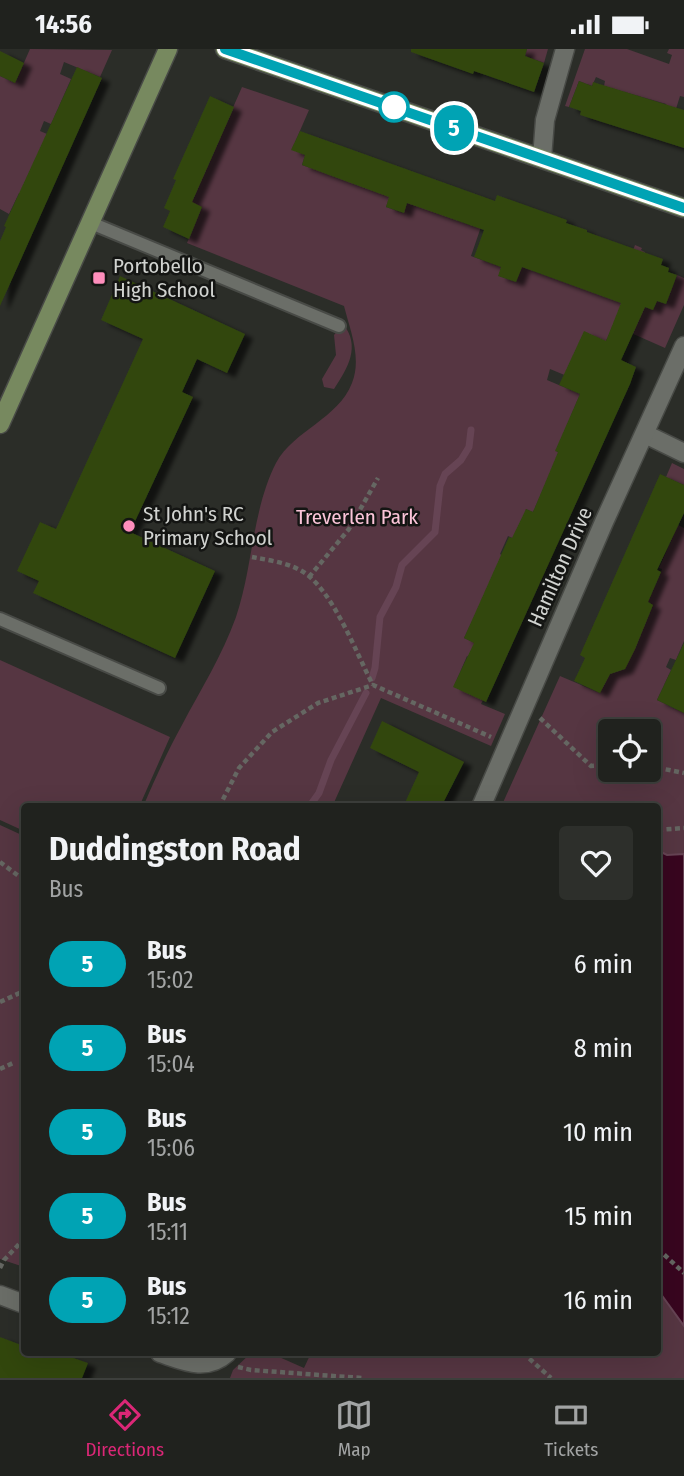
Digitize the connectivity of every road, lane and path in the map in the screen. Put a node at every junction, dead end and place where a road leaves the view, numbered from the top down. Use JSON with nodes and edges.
{"nodes":[{"id":1,"x":168,"y":49,"type":"edge"},
{"id":2,"x":225,"y":49,"type":"edge"},
{"id":3,"x":565,"y":49,"type":"edge"},
{"id":4,"x":542,"y":158,"type":"junction"},
{"id":5,"x":684,"y":208,"type":"edge"},
{"id":6,"x":90,"y":223,"type":"junction"},
{"id":7,"x":339,"y":326,"type":"dead end"},
{"id":8,"x":684,"y":346,"type":"edge"},
{"id":9,"x":0,"y":424,"type":"edge"},
{"id":10,"x":645,"y":434,"type":"junction"},
{"id":11,"x":684,"y":453,"type":"edge"},
{"id":12,"x":378,"y":478,"type":"dead end"},
{"id":13,"x":252,"y":557,"type":"dead end"},
{"id":14,"x":309,"y":577,"type":"junction"},
{"id":15,"x":0,"y":619,"type":"edge"},
{"id":16,"x":373,"y":685,"type":"junction"},
{"id":17,"x":159,"y":688,"type":"dead end"},
{"id":18,"x":526,"y":701,"type":"junction"},
{"id":19,"x":507,"y":745,"type":"junction"},
{"id":20,"x":598,"y":766,"type":"edge"},
{"id":21,"x":661,"y":768,"type":"edge"},
{"id":22,"x":684,"y":773,"type":"edge"},
{"id":23,"x":221,"y":803,"type":"edge"},
{"id":24,"x":483,"y":803,"type":"edge"},
{"id":25,"x":684,"y":828,"type":"edge"},
{"id":26,"x":661,"y":830,"type":"edge"},
{"id":27,"x":0,"y":862,"type":"edge"},
{"id":28,"x":21,"y":878,"type":"edge"},
{"id":29,"x":21,"y":992,"type":"edge"},
{"id":30,"x":0,"y":1002,"type":"edge"},
{"id":31,"x":13,"y":1063,"type":"dead end"},
{"id":32,"x":0,"y":1069,"type":"edge"},
{"id":33,"x":21,"y":1242,"type":"edge"},
{"id":34,"x":661,"y":1252,"type":"edge"},
{"id":35,"x":0,"y":1268,"type":"edge"},
{"id":36,"x":684,"y":1273,"type":"edge"},
{"id":37,"x":0,"y":1295,"type":"edge"},
{"id":38,"x":21,"y":1303,"type":"edge"},
{"id":39,"x":170,"y":1356,"type":"edge"},
{"id":40,"x":223,"y":1356,"type":"edge"},
{"id":41,"x":526,"y":1356,"type":"edge"},
{"id":42,"x":362,"y":1378,"type":"edge"},
{"id":43,"x":551,"y":1378,"type":"edge"}],
"edges":[{"from":1,"to":6,"type":"street"},
{"from":2,"to":4,"type":"street"},
{"from":3,"to":4,"type":"street"},
{"from":4,"to":5,"type":"street"},
{"from":6,"to":7,"type":"lane"},
{"from":6,"to":9,"type":"street"},
{"from":8,"to":10,"type":"street","name":"Hamilton Drive"},
{"from":10,"to":11,"type":"street"},
{"from":10,"to":18,"type":"street","name":"Hamilton Drive"},
{"from":12,"to":14,"type":"path"},
{"from":13,"to":14,"type":"path"},
{"from":14,"to":16,"type":"path"},
{"from":15,"to":17,"type":"lane"},
{"from":16,"to":19,"type":"path"},
{"from":16,"to":23,"type":"path"},
{"from":18,"to":19,"type":"street","name":"Hamilton Drive"},
{"from":18,"to":20,"type":"path"},
{"from":19,"to":24,"type":"street","name":"Hamilton Drive"},
{"from":21,"to":22,"type":"path"},
{"from":25,"to":26,"type":"path"},
{"from":27,"to":28,"type":"path"},
{"from":29,"to":30,"type":"path"},
{"from":31,"to":32,"type":"path"},
{"from":33,"to":35,"type":"path"},
{"from":34,"to":36,"type":"path"},
{"from":37,"to":38,"type":"street"},
{"from":39,"to":40,"type":"street"},
{"from":40,"to":42,"type":"path"},
{"from":41,"to":43,"type":"path"}]}
